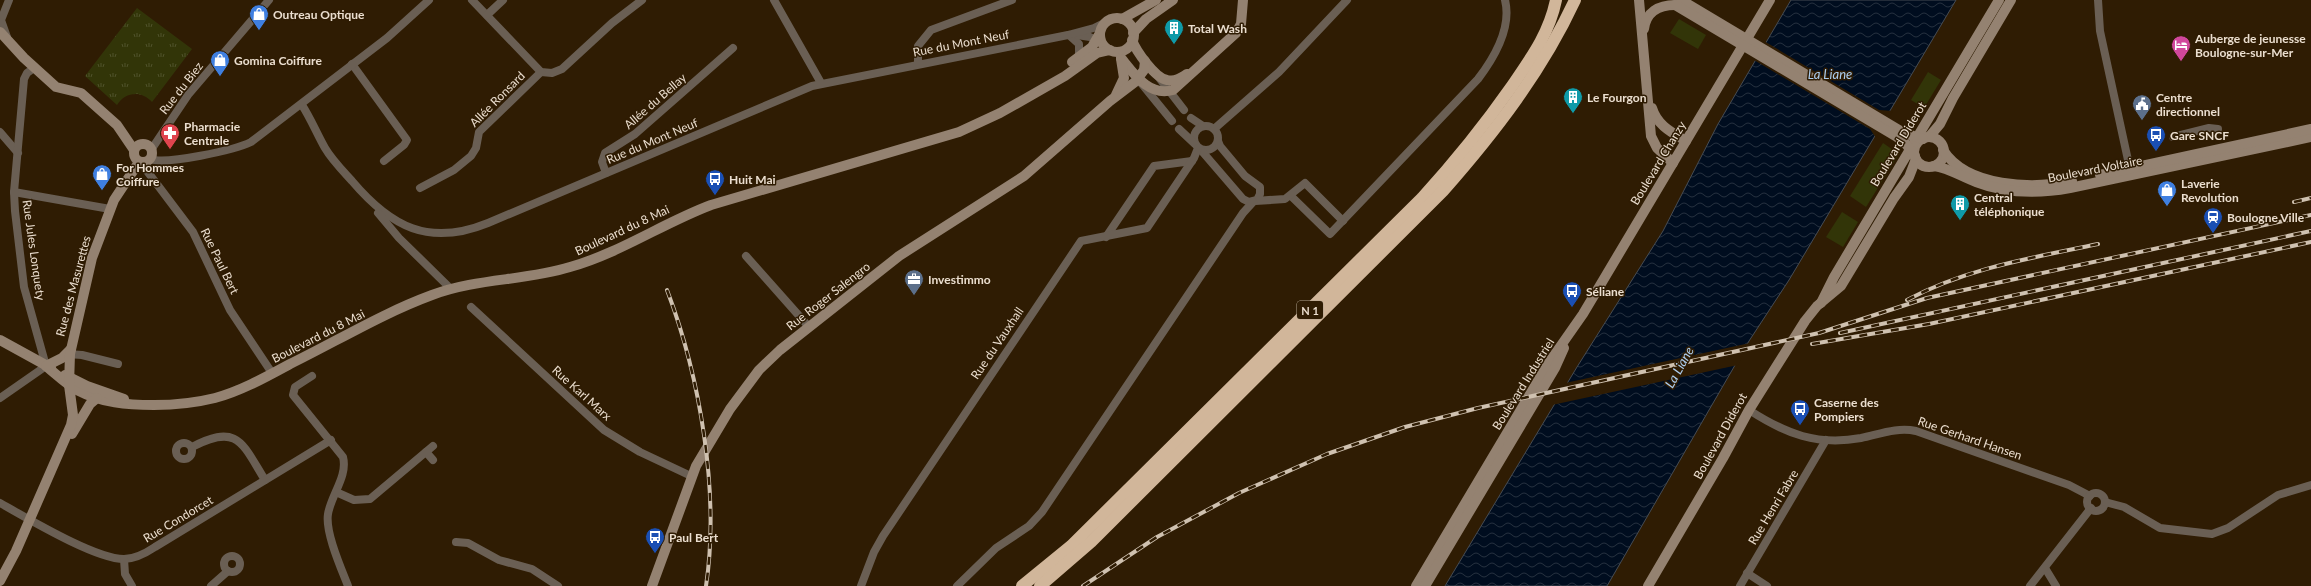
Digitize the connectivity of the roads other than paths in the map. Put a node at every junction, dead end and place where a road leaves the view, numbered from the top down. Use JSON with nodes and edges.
{"nodes":[{"id":1,"x":269,"y":0,"type":"edge"},
{"id":2,"x":429,"y":0,"type":"edge"},
{"id":3,"x":472,"y":0,"type":"edge"},
{"id":4,"x":503,"y":0,"type":"edge"},
{"id":5,"x":642,"y":0,"type":"edge"},
{"id":6,"x":774,"y":0,"type":"edge"},
{"id":7,"x":1012,"y":0,"type":"edge"},
{"id":8,"x":1156,"y":0,"type":"edge"},
{"id":9,"x":1173,"y":0,"type":"edge"},
{"id":10,"x":1243,"y":0,"type":"edge"},
{"id":11,"x":1347,"y":0,"type":"edge"},
{"id":12,"x":1505,"y":0,"type":"edge"},
{"id":13,"x":1556,"y":0,"type":"edge"},
{"id":14,"x":1574,"y":0,"type":"edge"},
{"id":15,"x":1639,"y":0,"type":"edge"},
{"id":16,"x":1770,"y":0,"type":"edge"},
{"id":17,"x":1999,"y":0,"type":"edge"},
{"id":18,"x":2011,"y":0,"type":"edge"},
{"id":19,"x":2098,"y":0,"type":"edge"},
{"id":20,"x":1674,"y":2,"type":"edge"},
{"id":21,"x":5,"y":7,"type":"edge"},
{"id":22,"x":486,"y":15,"type":"junction"},
{"id":23,"x":1122,"y":19,"type":"junction"},
{"id":24,"x":1106,"y":22,"type":"junction"},
{"id":25,"x":0,"y":32,"type":"edge"},
{"id":26,"x":1068,"y":35,"type":"junction"},
{"id":27,"x":1133,"y":37,"type":"junction"},
{"id":28,"x":1644,"y":37,"type":"junction"},
{"id":29,"x":9,"y":42,"type":"junction"},
{"id":30,"x":1105,"y":43,"type":"junction"},
{"id":31,"x":733,"y":48,"type":"dead end"},
{"id":32,"x":1079,"y":57,"type":"junction"},
{"id":33,"x":1121,"y":58,"type":"junction"},
{"id":34,"x":1145,"y":61,"type":"junction"},
{"id":35,"x":918,"y":63,"type":"junction"},
{"id":36,"x":352,"y":64,"type":"junction"},
{"id":37,"x":1199,"y":66,"type":"junction"},
{"id":38,"x":34,"y":68,"type":"junction"},
{"id":39,"x":1154,"y":71,"type":"junction"},
{"id":40,"x":541,"y":72,"type":"junction"},
{"id":41,"x":1138,"y":79,"type":"junction"},
{"id":42,"x":821,"y":83,"type":"junction"},
{"id":43,"x":1169,"y":91,"type":"junction"},
{"id":44,"x":1033,"y":94,"type":"junction"},
{"id":45,"x":1649,"y":100,"type":"junction"},
{"id":46,"x":1110,"y":101,"type":"junction"},
{"id":47,"x":302,"y":105,"type":"junction"},
{"id":48,"x":1184,"y":110,"type":"dead end"},
{"id":49,"x":1945,"y":115,"type":"junction"},
{"id":50,"x":1191,"y":118,"type":"dead end"},
{"id":51,"x":1172,"y":121,"type":"dead end"},
{"id":52,"x":1203,"y":126,"type":"junction"},
{"id":53,"x":1179,"y":129,"type":"dead end"},
{"id":54,"x":1214,"y":129,"type":"junction"},
{"id":55,"x":2218,"y":129,"type":"dead end"},
{"id":56,"x":2311,"y":129,"type":"edge"},
{"id":57,"x":0,"y":132,"type":"edge"},
{"id":58,"x":2172,"y":137,"type":"dead end"},
{"id":59,"x":2311,"y":137,"type":"edge"},
{"id":60,"x":1926,"y":138,"type":"junction"},
{"id":61,"x":1218,"y":141,"type":"junction"},
{"id":62,"x":1686,"y":141,"type":"junction"},
{"id":63,"x":1198,"y":147,"type":"junction"},
{"id":64,"x":1942,"y":147,"type":"junction"},
{"id":65,"x":134,"y":150,"type":"junction"},
{"id":66,"x":18,"y":153,"type":"junction"},
{"id":67,"x":1915,"y":157,"type":"junction"},
{"id":68,"x":145,"y":159,"type":"junction"},
{"id":69,"x":384,"y":161,"type":"dead end"},
{"id":70,"x":1192,"y":161,"type":"junction"},
{"id":71,"x":1673,"y":163,"type":"junction"},
{"id":72,"x":1931,"y":166,"type":"junction"},
{"id":73,"x":2130,"y":171,"type":"junction"},
{"id":74,"x":606,"y":173,"type":"junction"},
{"id":75,"x":1903,"y":186,"type":"junction"},
{"id":76,"x":420,"y":188,"type":"dead end"},
{"id":77,"x":14,"y":192,"type":"junction"},
{"id":78,"x":1291,"y":196,"type":"junction"},
{"id":79,"x":1254,"y":201,"type":"junction"},
{"id":80,"x":373,"y":206,"type":"junction"},
{"id":81,"x":110,"y":208,"type":"junction"},
{"id":82,"x":1343,"y":221,"type":"junction"},
{"id":83,"x":1106,"y":237,"type":"junction"},
{"id":84,"x":746,"y":256,"type":"dead end"},
{"id":85,"x":451,"y":289,"type":"junction"},
{"id":86,"x":1821,"y":303,"type":"junction"},
{"id":87,"x":471,"y":307,"type":"dead end"},
{"id":88,"x":809,"y":327,"type":"junction"},
{"id":89,"x":1567,"y":339,"type":"junction"},
{"id":90,"x":0,"y":340,"type":"edge"},
{"id":91,"x":69,"y":352,"type":"junction"},
{"id":92,"x":118,"y":364,"type":"dead end"},
{"id":93,"x":46,"y":366,"type":"junction"},
{"id":94,"x":272,"y":373,"type":"junction"},
{"id":95,"x":312,"y":376,"type":"dead end"},
{"id":96,"x":71,"y":387,"type":"junction"},
{"id":97,"x":0,"y":398,"type":"edge"},
{"id":98,"x":97,"y":398,"type":"junction"},
{"id":99,"x":154,"y":405,"type":"junction"},
{"id":100,"x":1749,"y":410,"type":"junction"},
{"id":101,"x":73,"y":434,"type":"junction"},
{"id":102,"x":331,"y":440,"type":"junction"},
{"id":103,"x":1826,"y":440,"type":"junction"},
{"id":104,"x":433,"y":446,"type":"dead end"},
{"id":105,"x":192,"y":447,"type":"dead end"},
{"id":106,"x":426,"y":452,"type":"junction"},
{"id":107,"x":433,"y":460,"type":"dead end"},
{"id":108,"x":691,"y":476,"type":"junction"},
{"id":109,"x":265,"y":480,"type":"junction"},
{"id":110,"x":2311,"y":485,"type":"edge"},
{"id":111,"x":44,"y":487,"type":"junction"},
{"id":112,"x":336,"y":492,"type":"junction"},
{"id":113,"x":2090,"y":496,"type":"junction"},
{"id":114,"x":2105,"y":502,"type":"junction"},
{"id":115,"x":0,"y":503,"type":"edge"},
{"id":116,"x":2091,"y":508,"type":"junction"},
{"id":117,"x":30,"y":520,"type":"junction"},
{"id":118,"x":456,"y":542,"type":"dead end"},
{"id":119,"x":124,"y":559,"type":"junction"},
{"id":120,"x":2045,"y":568,"type":"junction"},
{"id":121,"x":228,"y":572,"type":"dead end"},
{"id":122,"x":1747,"y":573,"type":"junction"},
{"id":123,"x":0,"y":581,"type":"edge"},
{"id":124,"x":132,"y":586,"type":"edge"},
{"id":125,"x":210,"y":586,"type":"edge"},
{"id":126,"x":348,"y":586,"type":"edge"},
{"id":127,"x":558,"y":586,"type":"edge"},
{"id":128,"x":652,"y":586,"type":"edge"},
{"id":129,"x":861,"y":586,"type":"edge"},
{"id":130,"x":957,"y":586,"type":"edge"},
{"id":131,"x":1022,"y":586,"type":"edge"},
{"id":132,"x":1040,"y":586,"type":"edge"},
{"id":133,"x":1416,"y":586,"type":"edge"},
{"id":134,"x":1425,"y":586,"type":"edge"},
{"id":135,"x":1648,"y":586,"type":"edge"},
{"id":136,"x":1740,"y":586,"type":"edge"},
{"id":137,"x":1766,"y":586,"type":"edge"},
{"id":138,"x":2030,"y":586,"type":"edge"},
{"id":139,"x":2056,"y":586,"type":"edge"}],
"edges":[{"from":1,"to":68,"type":"street","name":"Rue du Biez"},
{"from":2,"to":36,"type":"street"},
{"from":3,"to":22,"type":"street","name":"Allée Ronsard"},
{"from":4,"to":22,"type":"street"},
{"from":5,"to":40,"type":"street","name":"Allée Ronsard"},
{"from":6,"to":42,"type":"street"},
{"from":7,"to":35,"type":"street"},
{"from":8,"to":23,"type":"street"},
{"from":9,"to":27,"type":"street"},
{"from":10,"to":37,"type":"street"},
{"from":11,"to":54,"type":"street"},
{"from":12,"to":82,"type":"street"},
{"from":13,"to":131,"type":"highway","number":"N 1"},
{"from":14,"to":132,"type":"highway","number":"N 1"},
{"from":15,"to":28,"type":"street"},
{"from":16,"to":62,"type":"street","name":"Boulevard Chanzy"},
{"from":17,"to":86,"type":"street","name":"Boulevard Diderot"},
{"from":18,"to":49,"type":"street","name":"Boulevard Diderot"},
{"from":19,"to":73,"type":"street"},
{"from":20,"to":28,"type":"street"},
{"from":20,"to":60,"type":"street","bridge":true},
{"from":20,"to":67,"type":"street","bridge":true},
{"from":21,"to":29,"type":"street"},
{"from":22,"to":40,"type":"street","name":"Allée Ronsard"},
{"from":23,"to":24,"type":"street"},
{"from":23,"to":27,"type":"street"},
{"from":24,"to":26,"type":"street","name":"Rue du Mont Neuf"},
{"from":24,"to":30,"type":"street"},
{"from":25,"to":29,"type":"street"},
{"from":26,"to":30,"type":"street","name":"Rue du Mont Neuf"},
{"from":26,"to":32,"type":"street"},
{"from":26,"to":35,"type":"street","name":"Rue du Mont Neuf"},
{"from":27,"to":30,"type":"street"},
{"from":27,"to":34,"type":"street"},
{"from":28,"to":45,"type":"street"},
{"from":29,"to":38,"type":"street"},
{"from":30,"to":32,"type":"street","name":"Boulevard du 8 Mai"},
{"from":30,"to":33,"type":"street"},
{"from":30,"to":44,"type":"street","name":"Boulevard du 8 Mai"},
{"from":31,"to":74,"type":"street","name":"Allée du Bellay"},
{"from":32,"to":44,"type":"street","name":"Boulevard du 8 Mai"},
{"from":33,"to":41,"type":"street"},
{"from":33,"to":46,"type":"street","name":"Rue Roger Salengro"},
{"from":34,"to":39,"type":"street"},
{"from":34,"to":41,"type":"street"},
{"from":35,"to":42,"type":"street","name":"Rue du Mont Neuf"},
{"from":36,"to":47,"type":"street"},
{"from":36,"to":69,"type":"street"},
{"from":37,"to":39,"type":"street"},
{"from":37,"to":43,"type":"street"},
{"from":38,"to":65,"type":"street"},
{"from":38,"to":66,"type":"street","name":"Rue Jules Lonquety"},
{"from":39,"to":43,"type":"street"},
{"from":40,"to":76,"type":"street","name":"Allée Ronsard"},
{"from":41,"to":43,"type":"street"},
{"from":41,"to":46,"type":"street","name":"Rue Roger Salengro"},
{"from":41,"to":51,"type":"street"},
{"from":42,"to":74,"type":"street","name":"Rue du Mont Neuf"},
{"from":43,"to":48,"type":"street"},
{"from":44,"to":85,"type":"street","name":"Boulevard du 8 Mai"},
{"from":45,"to":62,"type":"street"},
{"from":45,"to":71,"type":"street"},
{"from":46,"to":88,"type":"street","name":"Rue Roger Salengro"},
{"from":47,"to":68,"type":"street"},
{"from":47,"to":80,"type":"street","name":"Rue du Mont Neuf"},
{"from":49,"to":60,"type":"street","name":"Boulevard Diderot"},
{"from":49,"to":64,"type":"street","name":"Boulevard Diderot"},
{"from":50,"to":52,"type":"street"},
{"from":52,"to":54,"type":"street"},
{"from":52,"to":63,"type":"street"},
{"from":53,"to":63,"type":"street"},
{"from":54,"to":61,"type":"street"},
{"from":55,"to":58,"type":"street"},
{"from":56,"to":73,"type":"street","name":"Boulevard Voltaire"},
{"from":57,"to":66,"type":"street"},
{"from":59,"to":73,"type":"street","name":"Boulevard Voltaire"},
{"from":60,"to":64,"type":"street"},
{"from":60,"to":67,"type":"street"},
{"from":61,"to":63,"type":"street"},
{"from":61,"to":79,"type":"street"},
{"from":62,"to":71,"type":"street","name":"Boulevard Chanzy"},
{"from":63,"to":70,"type":"street","name":"Rue du Vauxhall"},
{"from":63,"to":79,"type":"street"},
{"from":64,"to":72,"type":"street"},
{"from":64,"to":73,"type":"street","name":"Boulevard Voltaire"},
{"from":65,"to":68,"type":"street"},
{"from":65,"to":68,"type":"street"},
{"from":66,"to":77,"type":"street","name":"Rue Jules Lonquety"},
{"from":67,"to":72,"type":"street"},
{"from":67,"to":75,"type":"street","name":"Boulevard Diderot"},
{"from":68,"to":81,"type":"street","name":"Rue des Masurettes"},
{"from":68,"to":94,"type":"street","name":"Rue Paul Bert"},
{"from":70,"to":83,"type":"street","name":"Rue du Vauxhall"},
{"from":70,"to":83,"type":"street"},
{"from":71,"to":89,"type":"street","name":"Boulevard Chanzy"},
{"from":72,"to":73,"type":"street","name":"Boulevard Voltaire"},
{"from":72,"to":75,"type":"street","name":"Boulevard Diderot"},
{"from":74,"to":80,"type":"street","name":"Rue du Mont Neuf"},
{"from":75,"to":86,"type":"street","name":"Boulevard Diderot"},
{"from":77,"to":81,"type":"street"},
{"from":77,"to":93,"type":"street","name":"Rue Jules Lonquety"},
{"from":78,"to":79,"type":"street"},
{"from":78,"to":82,"type":"street"},
{"from":78,"to":82,"type":"street"},
{"from":79,"to":130,"type":"street"},
{"from":80,"to":85,"type":"street"},
{"from":81,"to":91,"type":"street","name":"Rue des Masurettes"},
{"from":83,"to":129,"type":"street","name":"Rue du Vauxhall"},
{"from":84,"to":88,"type":"street"},
{"from":85,"to":94,"type":"street","name":"Boulevard du 8 Mai"},
{"from":86,"to":100,"type":"street","name":"Boulevard Diderot"},
{"from":87,"to":108,"type":"street","name":"Rue Karl Marx"},
{"from":88,"to":108,"type":"street","name":"Rue Roger Salengro"},
{"from":89,"to":133,"type":"street","name":"Boulevard Industriel"},
{"from":89,"to":134,"type":"street","name":"Boulevard Industriel"},
{"from":90,"to":93,"type":"street","name":"Boulevard du 8 Mai"},
{"from":91,"to":92,"type":"street"},
{"from":91,"to":93,"type":"street","name":"Rue des Masurettes"},
{"from":91,"to":96,"type":"street","name":"Rue des Masurettes"},
{"from":93,"to":96,"type":"street","name":"Boulevard du 8 Mai"},
{"from":93,"to":97,"type":"street"},
{"from":94,"to":99,"type":"street","name":"Boulevard du 8 Mai"},
{"from":95,"to":102,"type":"street"},
{"from":96,"to":98,"type":"street","name":"Boulevard du 8 Mai"},
{"from":96,"to":99,"type":"street","name":"Boulevard du 8 Mai"},
{"from":96,"to":101,"type":"street","name":"Rue des Masurettes"},
{"from":96,"to":111,"type":"street","name":"Rue des Masurettes"},
{"from":98,"to":99,"type":"street","name":"Boulevard du 8 Mai"},
{"from":98,"to":101,"type":"street","name":"Rue des Masurettes"},
{"from":100,"to":103,"type":"street","name":"Rue Gerhard Hansen"},
{"from":100,"to":135,"type":"street","name":"Boulevard Diderot"},
{"from":101,"to":111,"type":"street","name":"Rue des Masurettes"},
{"from":102,"to":109,"type":"street","name":"Rue Condorcet"},
{"from":102,"to":112,"type":"street"},
{"from":103,"to":113,"type":"street","name":"Rue Gerhard Hansen"},
{"from":103,"to":122,"type":"street","name":"Rue Henri Fabre"},
{"from":104,"to":106,"type":"street"},
{"from":105,"to":109,"type":"street"},
{"from":106,"to":107,"type":"street"},
{"from":106,"to":112,"type":"street"},
{"from":108,"to":128,"type":"street","name":"Rue Roger Salengro"},
{"from":109,"to":119,"type":"street","name":"Rue Condorcet"},
{"from":110,"to":114,"type":"street"},
{"from":111,"to":117,"type":"street","name":"Rue des Masurettes"},
{"from":112,"to":126,"type":"street"},
{"from":113,"to":114,"type":"street"},
{"from":113,"to":116,"type":"street"},
{"from":114,"to":116,"type":"street"},
{"from":115,"to":117,"type":"street","name":"Rue Condorcet"},
{"from":116,"to":120,"type":"street"},
{"from":117,"to":119,"type":"street","name":"Rue Condorcet"},
{"from":117,"to":123,"type":"street","name":"Rue des Masurettes"},
{"from":118,"to":127,"type":"street"},
{"from":119,"to":124,"type":"street"},
{"from":120,"to":138,"type":"street"},
{"from":120,"to":139,"type":"street"},
{"from":121,"to":125,"type":"street"},
{"from":122,"to":136,"type":"street","name":"Rue Henri Fabre"},
{"from":122,"to":137,"type":"street"}]}
